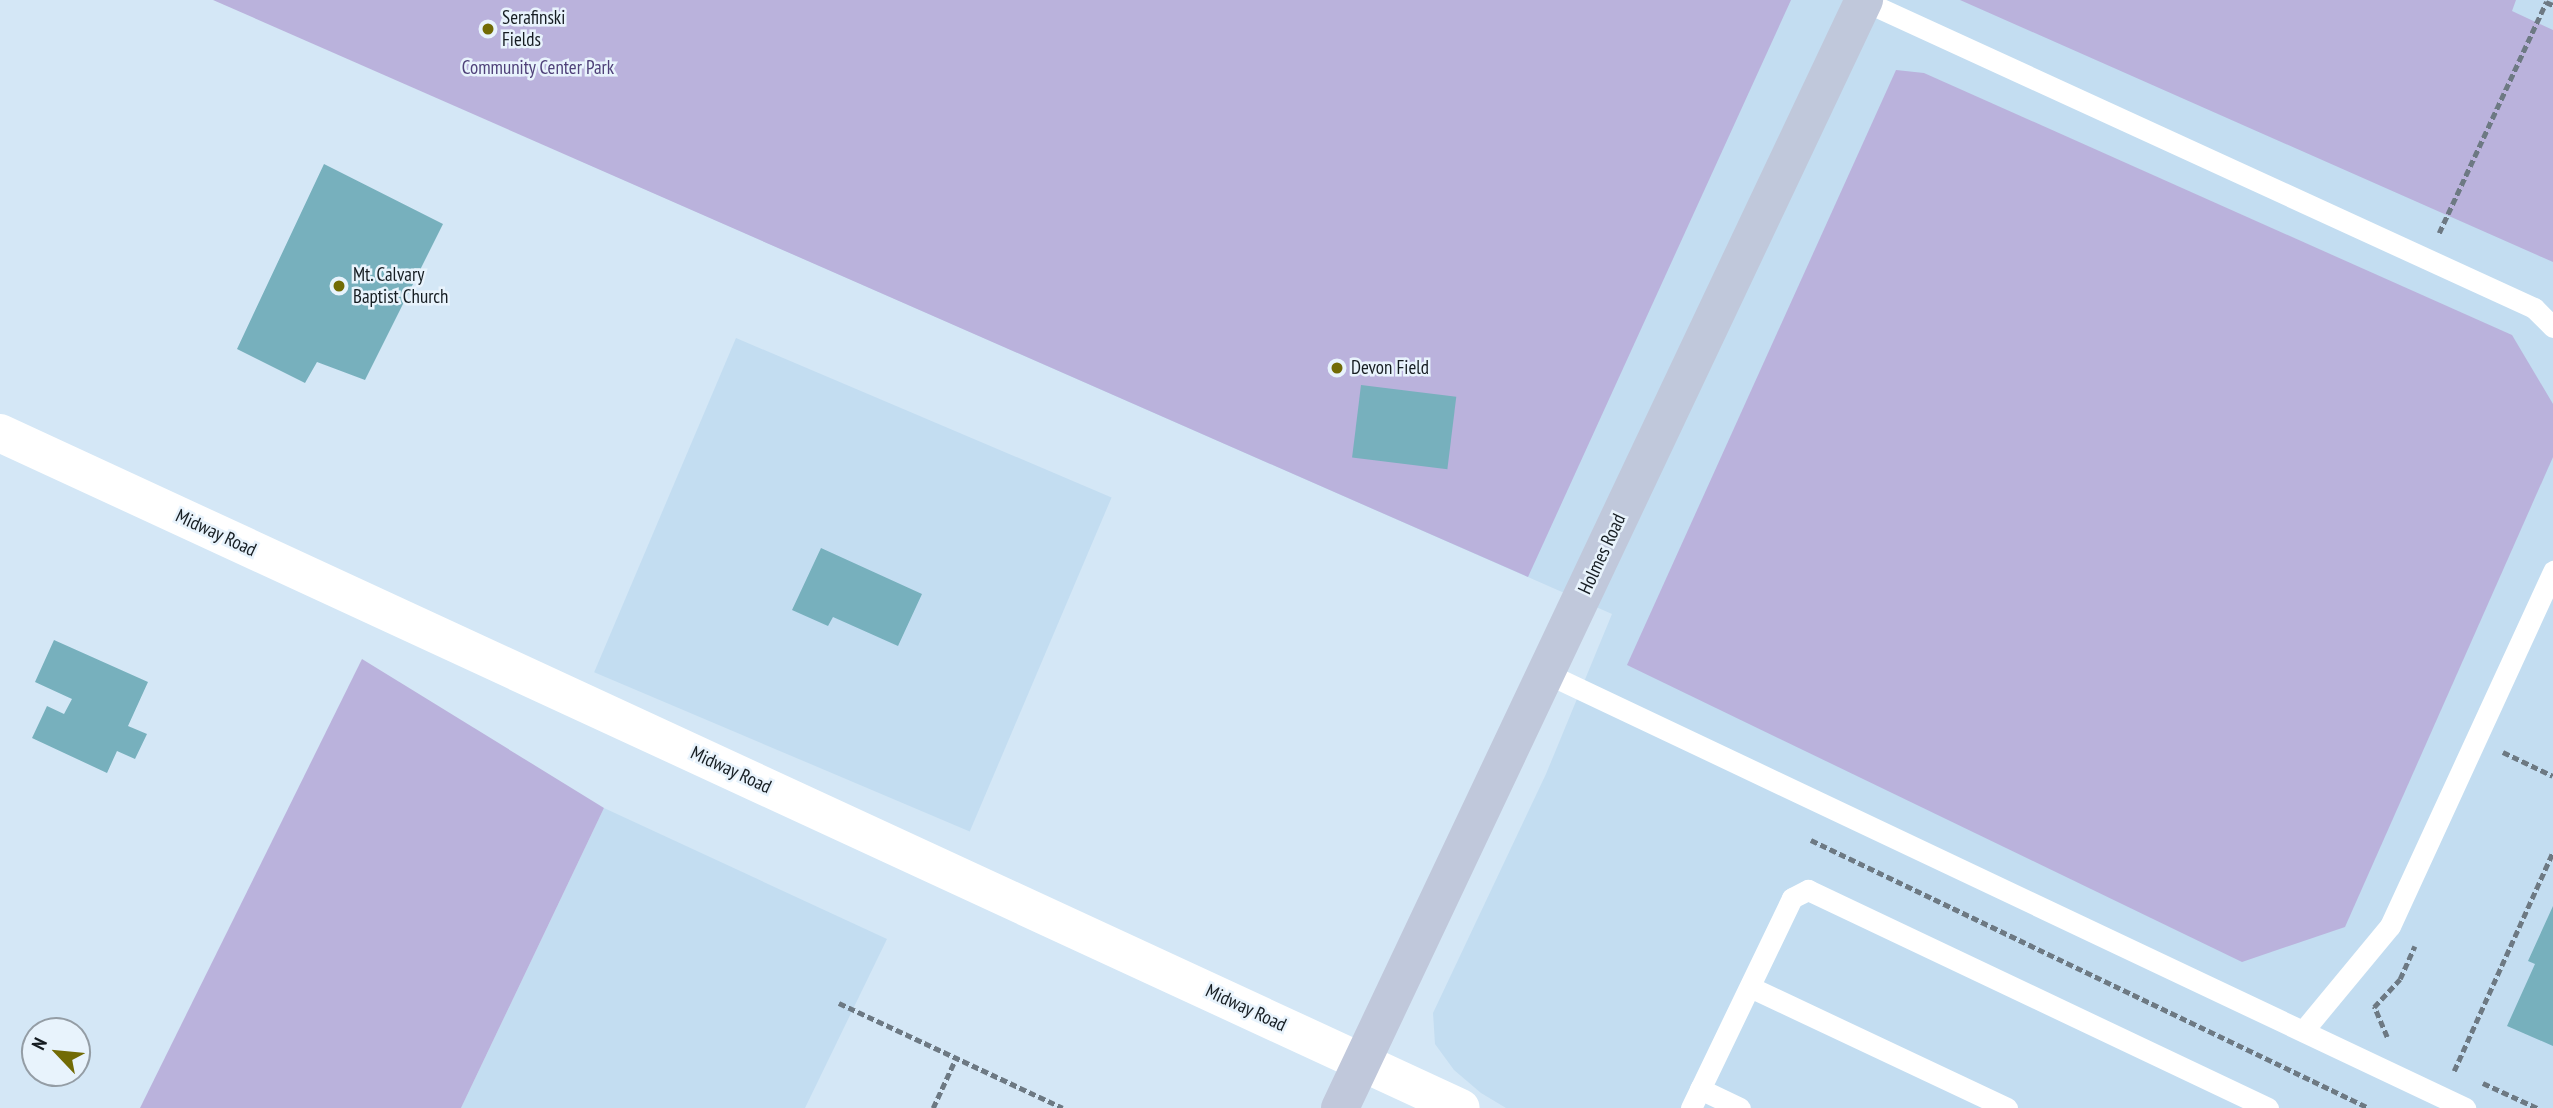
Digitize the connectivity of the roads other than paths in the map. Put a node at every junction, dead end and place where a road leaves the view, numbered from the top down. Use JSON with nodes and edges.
{"nodes":[{"id":1,"x":1864,"y":0,"type":"edge"},
{"id":2,"x":2553,"y":327,"type":"edge"},
{"id":3,"x":0,"y":433,"type":"edge"},
{"id":4,"x":2553,"y":571,"type":"edge"},
{"id":5,"x":1546,"y":673,"type":"junction"},
{"id":6,"x":1750,"y":987,"type":"junction"},
{"id":7,"x":2303,"y":1031,"type":"junction"},
{"id":8,"x":1362,"y":1061,"type":"junction"},
{"id":9,"x":1696,"y":1099,"type":"edge"},
{"id":10,"x":1340,"y":1108,"type":"edge"},
{"id":11,"x":1461,"y":1108,"type":"edge"},
{"id":12,"x":1740,"y":1108,"type":"edge"},
{"id":13,"x":2007,"y":1108,"type":"edge"},
{"id":14,"x":2268,"y":1108,"type":"edge"},
{"id":15,"x":2465,"y":1108,"type":"edge"}],
"edges":[{"from":1,"to":2,"type":"lane"},
{"from":1,"to":5,"type":"main road","name":"Holmes Road"},
{"from":3,"to":8,"type":"street","name":"Midway Road"},
{"from":4,"to":7,"type":"lane"},
{"from":5,"to":7,"type":"lane"},
{"from":5,"to":8,"type":"main road","name":"Holmes Road"},
{"from":6,"to":9,"type":"lane"},
{"from":6,"to":13,"type":"lane"},
{"from":6,"to":14,"type":"lane"},
{"from":7,"to":15,"type":"lane"},
{"from":8,"to":10,"type":"main road","name":"Holmes Road"},
{"from":8,"to":11,"type":"street","name":"Midway Road"},
{"from":9,"to":12,"type":"lane"}]}
